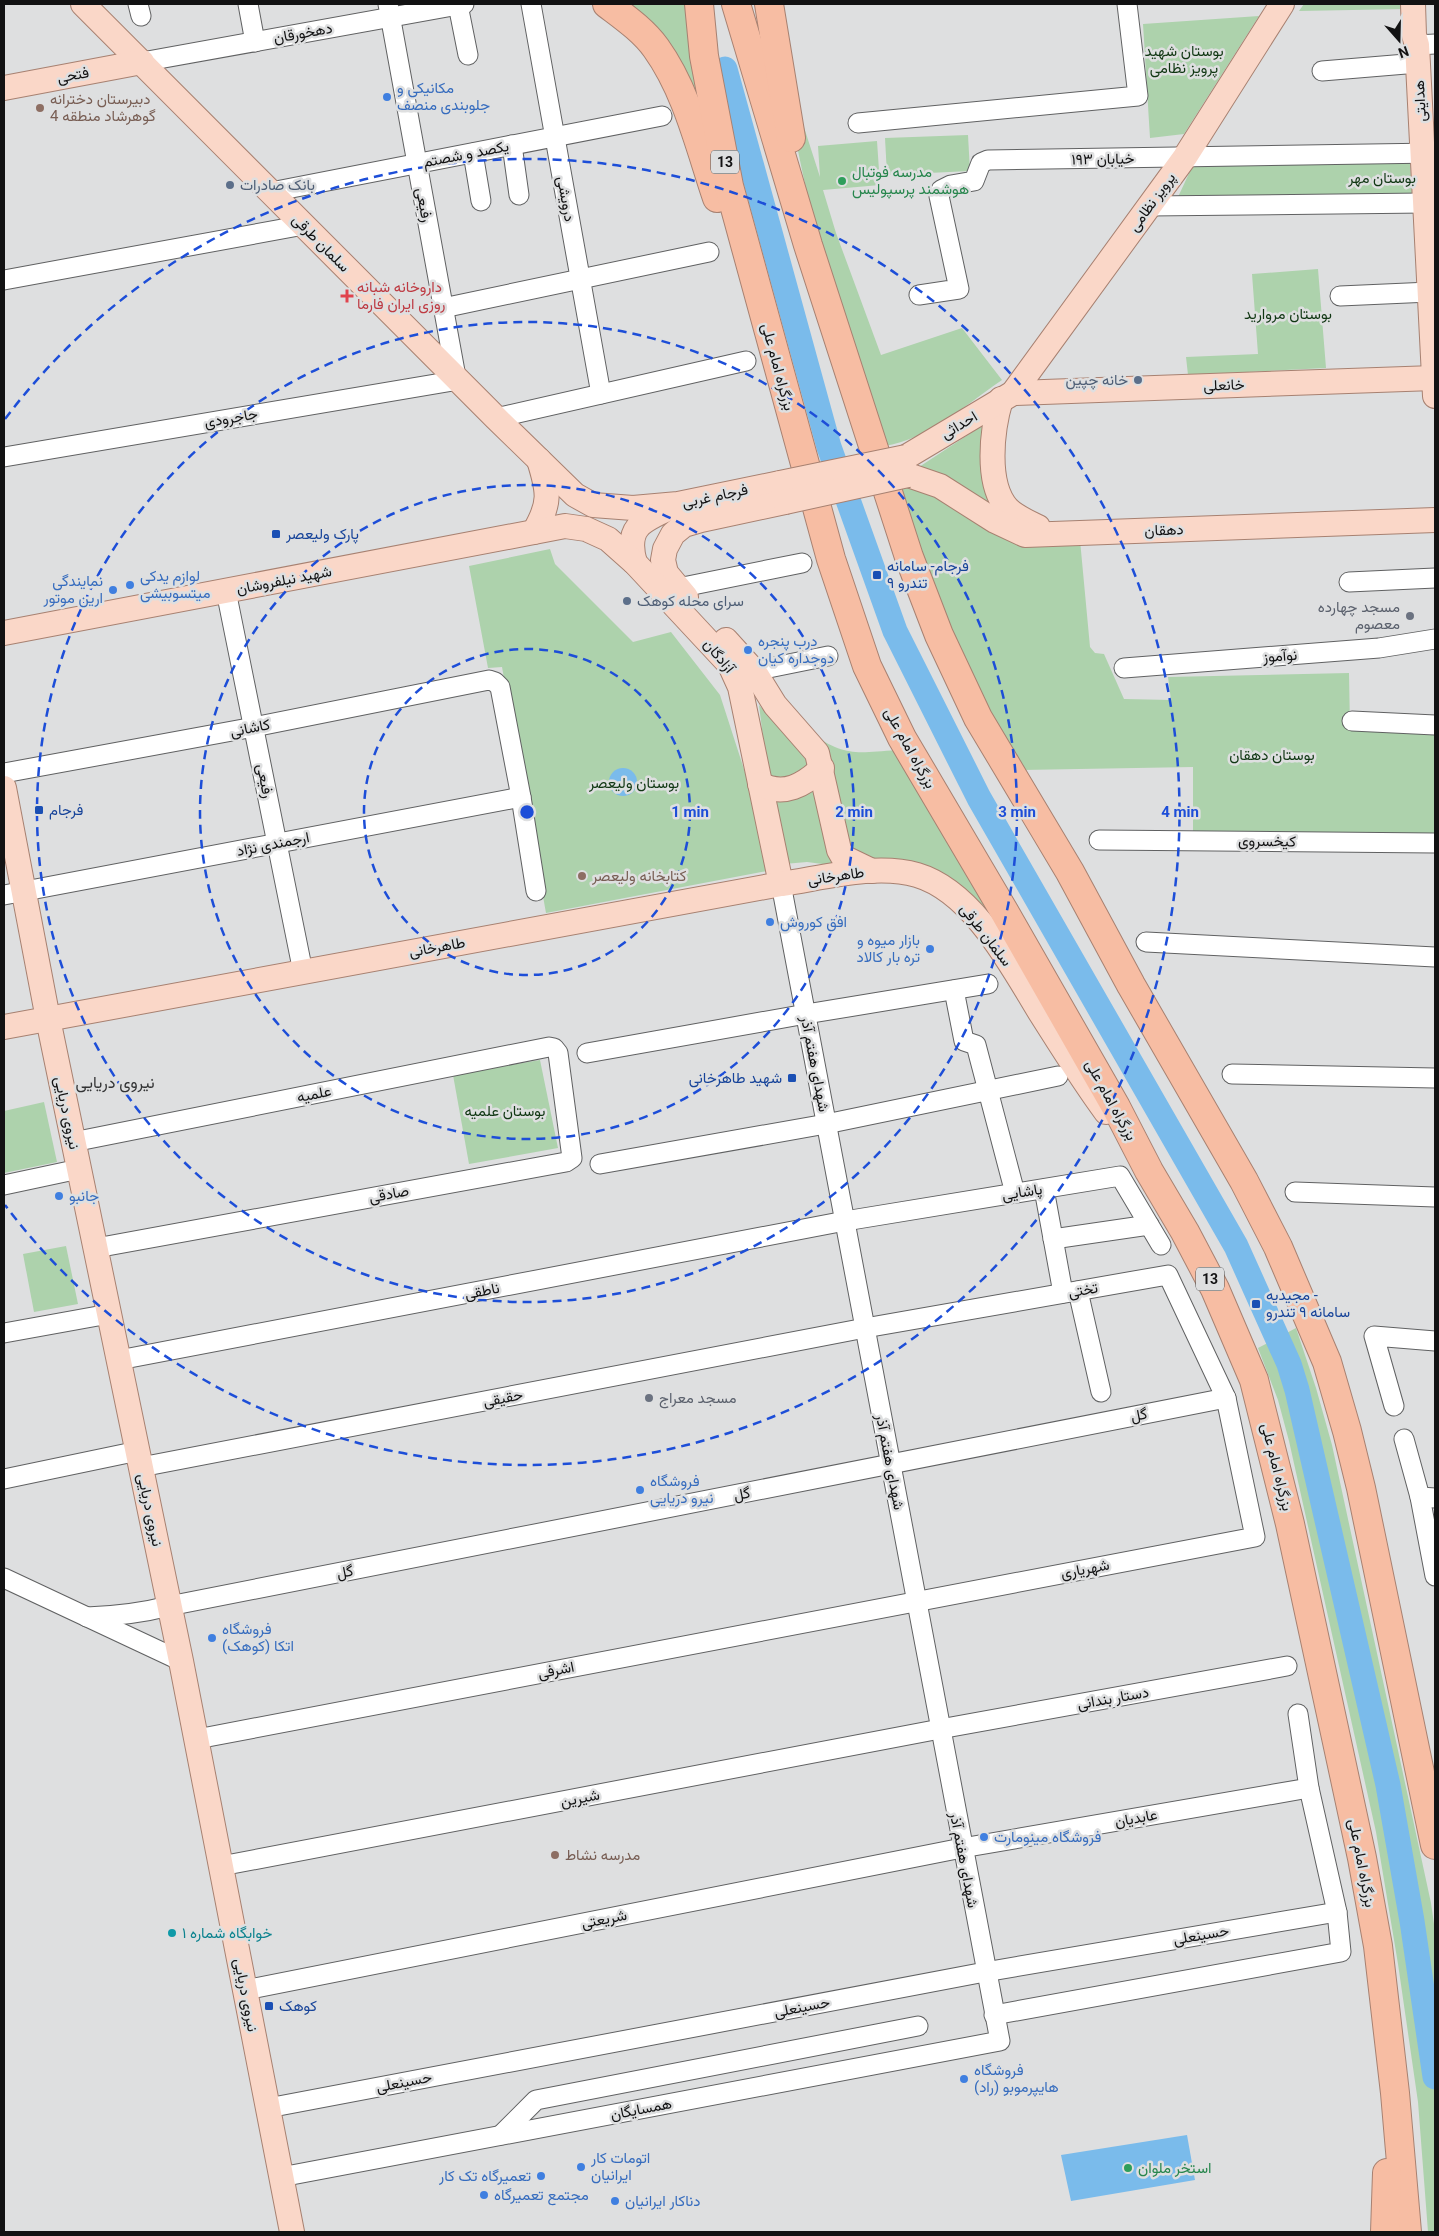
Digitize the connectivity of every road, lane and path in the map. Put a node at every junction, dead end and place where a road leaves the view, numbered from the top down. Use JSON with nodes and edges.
{"nodes":[{"id":1,"x":83,"y":4,"type":"edge"},
{"id":2,"x":248,"y":4,"type":"edge"},
{"id":3,"x":461,"y":4,"type":"edge"},
{"id":4,"x":531,"y":4,"type":"edge"},
{"id":5,"x":607,"y":4,"type":"edge"},
{"id":6,"x":699,"y":4,"type":"edge"},
{"id":7,"x":736,"y":4,"type":"edge"},
{"id":8,"x":769,"y":4,"type":"edge"},
{"id":9,"x":1127,"y":4,"type":"edge"},
{"id":10,"x":1282,"y":4,"type":"edge"},
{"id":11,"x":1413,"y":4,"type":"edge"},
{"id":12,"x":1422,"y":4,"type":"edge"},
{"id":13,"x":389,"y":10,"type":"edge"},
{"id":14,"x":254,"y":42,"type":"junction"},
{"id":15,"x":1424,"y":50,"type":"edge"},
{"id":16,"x":468,"y":55,"type":"dead end"},
{"id":17,"x":142,"y":62,"type":"junction"},
{"id":18,"x":1322,"y":71,"type":"dead end"},
{"id":19,"x":4,"y":88,"type":"edge"},
{"id":20,"x":662,"y":116,"type":"dead end"},
{"id":21,"x":858,"y":123,"type":"dead end"},
{"id":22,"x":555,"y":136,"type":"junction"},
{"id":23,"x":512,"y":145,"type":"junction"},
{"id":24,"x":473,"y":153,"type":"junction"},
{"id":25,"x":1429,"y":153,"type":"edge"},
{"id":26,"x":1185,"y":157,"type":"junction"},
{"id":27,"x":417,"y":164,"type":"junction"},
{"id":28,"x":271,"y":192,"type":"junction"},
{"id":29,"x":519,"y":195,"type":"dead end"},
{"id":30,"x":481,"y":201,"type":"dead end"},
{"id":31,"x":1425,"y":203,"type":"junction"},
{"id":32,"x":1150,"y":206,"type":"junction"},
{"id":33,"x":304,"y":225,"type":"junction"},
{"id":34,"x":808,"y":245,"type":"junction"},
{"id":35,"x":709,"y":252,"type":"dead end"},
{"id":36,"x":1432,"y":264,"type":"edge"},
{"id":37,"x":581,"y":279,"type":"junction"},
{"id":38,"x":4,"y":280,"type":"edge"},
{"id":39,"x":1430,"y":292,"type":"junction"},
{"id":40,"x":919,"y":295,"type":"dead end"},
{"id":41,"x":1340,"y":296,"type":"dead end"},
{"id":42,"x":443,"y":308,"type":"junction"},
{"id":43,"x":764,"y":317,"type":"junction"},
{"id":44,"x":746,"y":361,"type":"dead end"},
{"id":45,"x":457,"y":378,"type":"junction"},
{"id":46,"x":1435,"y":384,"type":"edge"},
{"id":47,"x":602,"y":394,"type":"junction"},
{"id":48,"x":1007,"y":396,"type":"junction"},
{"id":49,"x":496,"y":418,"type":"junction"},
{"id":50,"x":4,"y":457,"type":"edge"},
{"id":51,"x":539,"y":460,"type":"junction"},
{"id":52,"x":907,"y":466,"type":"junction"},
{"id":53,"x":783,"y":492,"type":"junction"},
{"id":54,"x":678,"y":504,"type":"junction"},
{"id":55,"x":1435,"y":520,"type":"edge"},
{"id":56,"x":534,"y":532,"type":"junction"},
{"id":57,"x":673,"y":534,"type":"joint"},
{"id":58,"x":1056,"y":534,"type":"junction"},
{"id":59,"x":636,"y":563,"type":"junction"},
{"id":60,"x":802,"y":563,"type":"dead end"},
{"id":61,"x":1435,"y":578,"type":"edge"},
{"id":62,"x":1349,"y":582,"type":"dead end"},
{"id":63,"x":678,"y":588,"type":"junction"},
{"id":64,"x":226,"y":591,"type":"junction"},
{"id":65,"x":4,"y":633,"type":"edge"},
{"id":66,"x":1435,"y":639,"type":"edge"},
{"id":67,"x":828,"y":656,"type":"dead end"},
{"id":68,"x":1124,"y":668,"type":"dead end"},
{"id":69,"x":754,"y":670,"type":"junction"},
{"id":70,"x":1352,"y":721,"type":"dead end"},
{"id":71,"x":1435,"y":725,"type":"edge"},
{"id":72,"x":254,"y":727,"type":"junction"},
{"id":73,"x":822,"y":768,"type":"junction"},
{"id":74,"x":4,"y":773,"type":"edge"},
{"id":75,"x":760,"y":784,"type":"junction"},
{"id":76,"x":4,"y":788,"type":"edge"},
{"id":77,"x":521,"y":797,"type":"junction"},
{"id":78,"x":1099,"y":840,"type":"dead end"},
{"id":79,"x":277,"y":843,"type":"junction"},
{"id":80,"x":1435,"y":843,"type":"edge"},
{"id":81,"x":872,"y":871,"type":"junction"},
{"id":82,"x":781,"y":884,"type":"junction"},
{"id":83,"x":536,"y":891,"type":"dead end"},
{"id":84,"x":14,"y":893,"type":"edge"},
{"id":85,"x":1146,"y":942,"type":"dead end"},
{"id":86,"x":1435,"y":957,"type":"edge"},
{"id":87,"x":303,"y":972,"type":"junction"},
{"id":88,"x":988,"y":984,"type":"dead end"},
{"id":89,"x":954,"y":990,"type":"junction"},
{"id":90,"x":806,"y":1014,"type":"junction"},
{"id":91,"x":48,"y":1019,"type":"junction"},
{"id":92,"x":4,"y":1027,"type":"edge"},
{"id":93,"x":554,"y":1048,"type":"joint"},
{"id":94,"x":587,"y":1053,"type":"dead end"},
{"id":95,"x":1232,"y":1074,"type":"dead end"},
{"id":96,"x":1058,"y":1076,"type":"dead end"},
{"id":97,"x":1435,"y":1078,"type":"edge"},
{"id":98,"x":990,"y":1090,"type":"junction"},
{"id":99,"x":826,"y":1124,"type":"junction"},
{"id":100,"x":73,"y":1142,"type":"junction"},
{"id":101,"x":600,"y":1164,"type":"dead end"},
{"id":102,"x":79,"y":1169,"type":"junction"},
{"id":103,"x":1149,"y":1170,"type":"junction"},
{"id":104,"x":4,"y":1185,"type":"edge"},
{"id":105,"x":1044,"y":1189,"type":"junction"},
{"id":106,"x":1295,"y":1192,"type":"dead end"},
{"id":107,"x":1016,"y":1193,"type":"junction"},
{"id":108,"x":1435,"y":1196,"type":"edge"},
{"id":109,"x":845,"y":1221,"type":"junction"},
{"id":110,"x":1149,"y":1225,"type":"junction"},
{"id":111,"x":1053,"y":1239,"type":"junction"},
{"id":112,"x":1161,"y":1244,"type":"dead end"},
{"id":113,"x":96,"y":1248,"type":"junction"},
{"id":114,"x":1070,"y":1292,"type":"junction"},
{"id":115,"x":109,"y":1314,"type":"junction"},
{"id":116,"x":865,"y":1328,"type":"junction"},
{"id":117,"x":4,"y":1333,"type":"edge"},
{"id":118,"x":1435,"y":1341,"type":"edge"},
{"id":119,"x":119,"y":1360,"type":"junction"},
{"id":120,"x":1101,"y":1392,"type":"dead end"},
{"id":121,"x":1226,"y":1398,"type":"junction"},
{"id":122,"x":1394,"y":1406,"type":"dead end"},
{"id":123,"x":1404,"y":1439,"type":"dead end"},
{"id":124,"x":140,"y":1459,"type":"junction"},
{"id":125,"x":890,"y":1464,"type":"junction"},
{"id":126,"x":4,"y":1479,"type":"edge"},
{"id":127,"x":1428,"y":1497,"type":"edge"},
{"id":128,"x":1435,"y":1576,"type":"edge"},
{"id":129,"x":4,"y":1578,"type":"edge"},
{"id":130,"x":916,"y":1601,"type":"junction"},
{"id":131,"x":170,"y":1606,"type":"junction"},
{"id":132,"x":87,"y":1617,"type":"junction"},
{"id":133,"x":181,"y":1661,"type":"junction"},
{"id":134,"x":1287,"y":1666,"type":"dead end"},
{"id":135,"x":1298,"y":1714,"type":"dead end"},
{"id":136,"x":940,"y":1729,"type":"junction"},
{"id":137,"x":196,"y":1739,"type":"junction"},
{"id":138,"x":1309,"y":1788,"type":"junction"},
{"id":139,"x":1435,"y":1845,"type":"edge"},
{"id":140,"x":962,"y":1848,"type":"junction"},
{"id":141,"x":221,"y":1866,"type":"junction"},
{"id":142,"x":1337,"y":1912,"type":"junction"},
{"id":143,"x":985,"y":1972,"type":"junction"},
{"id":144,"x":245,"y":1990,"type":"junction"},
{"id":145,"x":1385,"y":2004,"type":"junction"},
{"id":146,"x":994,"y":2015,"type":"junction"},
{"id":147,"x":918,"y":2026,"type":"dead end"},
{"id":148,"x":1000,"y":2041,"type":"joint"},
{"id":149,"x":268,"y":2108,"type":"junction"},
{"id":150,"x":501,"y":2135,"type":"junction"},
{"id":151,"x":282,"y":2177,"type":"junction"},
{"id":152,"x":292,"y":2232,"type":"edge"},
{"id":153,"x":1385,"y":2232,"type":"edge"},
{"id":154,"x":1407,"y":2232,"type":"edge"}],
"edges":[{"from":1,"to":17,"type":"main road","name":"سلمان طرقی"},
{"from":2,"to":14,"type":"street"},
{"from":3,"to":13,"type":"street","name":"دهخورقان"},
{"from":3,"to":16,"type":"street"},
{"from":4,"to":22,"type":"street","name":"درویشی"},
{"from":5,"to":43,"type":"highway"},
{"from":6,"to":43,"type":"highway","name":"بزرگراه امام علی","number":"13"},
{"from":7,"to":34,"type":"highway"},
{"from":8,"to":34,"type":"highway"},
{"from":9,"to":21,"type":"street"},
{"from":10,"to":26,"type":"main road","name":"پرویز نظامی"},
{"from":11,"to":15,"type":"main road","name":"هدایتی"},
{"from":12,"to":15,"type":"main road","name":"هدایتی"},
{"from":13,"to":14,"type":"street","name":"دهخورقان"},
{"from":13,"to":27,"type":"street","name":"رفیعی"},
{"from":14,"to":17,"type":"street","name":"دهخورقان"},
{"from":15,"to":18,"type":"street"},
{"from":15,"to":25,"type":"main road","name":"هدایتی"},
{"from":17,"to":19,"type":"main road","name":"فتحی"},
{"from":17,"to":28,"type":"main road","name":"سلمان طرقی"},
{"from":20,"to":22,"type":"street","name":"یکصد و شصتم"},
{"from":22,"to":23,"type":"street","name":"یکصد و شصتم"},
{"from":22,"to":37,"type":"street","name":"درویشی"},
{"from":23,"to":24,"type":"street","name":"یکصد و شصتم"},
{"from":23,"to":29,"type":"street"},
{"from":24,"to":27,"type":"street","name":"یکصد و شصتم"},
{"from":24,"to":30,"type":"street"},
{"from":25,"to":26,"type":"street","name":"خیابان ۱۹۳"},
{"from":25,"to":31,"type":"main road","name":"هدایتی"},
{"from":26,"to":32,"type":"main road","name":"پرویز نظامی"},
{"from":26,"to":40,"type":"street","name":"خیابان ۱۹۳"},
{"from":27,"to":28,"type":"street","name":"یکصد و شصتم"},
{"from":27,"to":42,"type":"street","name":"رفیعی"},
{"from":28,"to":33,"type":"main road","name":"سلمان طرقی"},
{"from":31,"to":32,"type":"street"},
{"from":31,"to":36,"type":"main road","name":"هدایتی"},
{"from":32,"to":48,"type":"main road","name":"پرویز نظامی"},
{"from":33,"to":38,"type":"street"},
{"from":33,"to":45,"type":"main road","name":"سلمان طرقی"},
{"from":34,"to":139,"type":"highway"},
{"from":35,"to":37,"type":"street"},
{"from":36,"to":39,"type":"main road","name":"هدایتی"},
{"from":37,"to":42,"type":"street"},
{"from":37,"to":47,"type":"street","name":"درویشی"},
{"from":39,"to":41,"type":"street"},
{"from":39,"to":46,"type":"main road","name":"هدایتی"},
{"from":42,"to":45,"type":"street","name":"رفیعی"},
{"from":43,"to":103,"type":"highway","name":"بزرگراه امام علی","number":"13"},
{"from":44,"to":47,"type":"street"},
{"from":45,"to":49,"type":"main road","name":"سلمان طرقی"},
{"from":45,"to":50,"type":"street","name":"جاجرودی"},
{"from":46,"to":48,"type":"main road","name":"خانعلی"},
{"from":47,"to":49,"type":"street"},
{"from":48,"to":52,"type":"main road","name":"احداثی"},
{"from":48,"to":58,"type":"main road"},
{"from":49,"to":51,"type":"main road","name":"سلمان طرقی"},
{"from":51,"to":54,"type":"main road","name":"فرجام غربی"},
{"from":51,"to":56,"type":"main road"},
{"from":52,"to":53,"type":"main road","name":"فرجام غربی","bridge":true},
{"from":52,"to":58,"type":"main road","name":"دهقان"},
{"from":53,"to":54,"type":"main road","name":"فرجام غربی"},
{"from":53,"to":57,"type":"main road","name":"فرجام غربی"},
{"from":54,"to":59,"type":"main road"},
{"from":55,"to":58,"type":"main road","name":"دهقان"},
{"from":56,"to":59,"type":"main road","name":"آزادگان"},
{"from":56,"to":64,"type":"main road","name":"شهید نیلفروشان"},
{"from":57,"to":63,"type":"main road","name":"سلمان طرقی"},
{"from":59,"to":75,"type":"main road","name":"آزادگان"},
{"from":60,"to":63,"type":"street"},
{"from":61,"to":62,"type":"street"},
{"from":63,"to":69,"type":"main road","name":"سلمان طرقی"},
{"from":64,"to":65,"type":"main road","name":"شهید نیلفروشان"},
{"from":64,"to":72,"type":"street","name":"رفیعی"},
{"from":66,"to":68,"type":"street","name":"نوآموز"},
{"from":67,"to":69,"type":"street"},
{"from":69,"to":73,"type":"main road","name":"سلمان طرقی"},
{"from":70,"to":71,"type":"street"},
{"from":72,"to":74,"type":"street","name":"کاشانی"},
{"from":72,"to":77,"type":"street","name":"کاشانی"},
{"from":72,"to":79,"type":"street","name":"رفیعی"},
{"from":73,"to":75,"type":"main road"},
{"from":73,"to":81,"type":"main road","name":"سلمان طرقی"},
{"from":75,"to":82,"type":"main road","name":"آزادگان"},
{"from":76,"to":84,"type":"main road","name":"نیروی دریایی"},
{"from":77,"to":79,"type":"street","name":"ارجمندی نژاد"},
{"from":77,"to":83,"type":"street"},
{"from":78,"to":80,"type":"street","name":"کیخسروی"},
{"from":79,"to":84,"type":"street","name":"ارجمندی نژاد"},
{"from":79,"to":87,"type":"street","name":"رفیعی"},
{"from":81,"to":82,"type":"main road","name":"طاهرخانی"},
{"from":81,"to":103,"type":"main road","name":"سلمان طرقی"},
{"from":82,"to":87,"type":"main road","name":"طاهرخانی"},
{"from":82,"to":90,"type":"street","name":"شهدای هفتم آذر"},
{"from":84,"to":91,"type":"main road","name":"نیروی دریایی"},
{"from":85,"to":86,"type":"street"},
{"from":87,"to":91,"type":"main road","name":"طاهرخانی"},
{"from":88,"to":89,"type":"street"},
{"from":89,"to":90,"type":"street"},
{"from":89,"to":98,"type":"street"},
{"from":90,"to":94,"type":"street"},
{"from":90,"to":99,"type":"street","name":"شهدای هفتم آذر"},
{"from":91,"to":92,"type":"main road","name":"طاهرخانی"},
{"from":91,"to":100,"type":"main road","name":"نیروی دریایی"},
{"from":93,"to":100,"type":"street","name":"علمیه"},
{"from":93,"to":113,"type":"street","name":"صادقی"},
{"from":95,"to":97,"type":"street"},
{"from":96,"to":98,"type":"street"},
{"from":98,"to":99,"type":"street"},
{"from":98,"to":107,"type":"street"},
{"from":99,"to":101,"type":"street"},
{"from":99,"to":109,"type":"street","name":"شهدای هفتم آذر"},
{"from":100,"to":102,"type":"main road","name":"نیروی دریایی"},
{"from":102,"to":104,"type":"street"},
{"from":102,"to":113,"type":"main road","name":"نیروی دریایی"},
{"from":103,"to":145,"type":"highway","name":"بزرگراه امام علی","number":"13"},
{"from":105,"to":107,"type":"street","name":"پاشایی"},
{"from":105,"to":110,"type":"street","name":"پاشایی"},
{"from":105,"to":111,"type":"street"},
{"from":106,"to":108,"type":"street"},
{"from":107,"to":109,"type":"street","name":"پاشایی"},
{"from":109,"to":116,"type":"street","name":"شهدای هفتم آذر"},
{"from":109,"to":119,"type":"street","name":"ناطقی"},
{"from":110,"to":111,"type":"street"},
{"from":110,"to":112,"type":"street","name":"پاشایی"},
{"from":111,"to":114,"type":"street"},
{"from":113,"to":115,"type":"main road","name":"نیروی دریایی"},
{"from":114,"to":116,"type":"street","name":"تختی"},
{"from":114,"to":120,"type":"street"},
{"from":114,"to":121,"type":"street","name":"تختی"},
{"from":115,"to":117,"type":"street"},
{"from":115,"to":119,"type":"main road","name":"نیروی دریایی"},
{"from":116,"to":124,"type":"street","name":"حقیقی"},
{"from":116,"to":125,"type":"street","name":"شهدای هفتم آذر"},
{"from":118,"to":122,"type":"street"},
{"from":119,"to":124,"type":"main road","name":"نیروی دریایی"},
{"from":121,"to":125,"type":"street","name":"گل"},
{"from":121,"to":130,"type":"street","name":"شهریاری"},
{"from":123,"to":127,"type":"street"},
{"from":124,"to":126,"type":"street","name":"حقیقی"},
{"from":124,"to":131,"type":"main road","name":"نیروی دریایی"},
{"from":125,"to":130,"type":"street","name":"شهدای هفتم آذر"},
{"from":125,"to":131,"type":"street","name":"گل"},
{"from":127,"to":128,"type":"street"},
{"from":129,"to":132,"type":"street"},
{"from":130,"to":136,"type":"street","name":"شهدای هفتم آذر"},
{"from":130,"to":137,"type":"street","name":"اشرفی"},
{"from":131,"to":132,"type":"street","name":"گل"},
{"from":131,"to":133,"type":"main road","name":"نیروی دریایی"},
{"from":132,"to":133,"type":"street"},
{"from":133,"to":137,"type":"main road","name":"نیروی دریایی"},
{"from":134,"to":136,"type":"street","name":"دستار بندانی"},
{"from":135,"to":138,"type":"street"},
{"from":136,"to":140,"type":"street","name":"شهدای هفتم آذر"},
{"from":136,"to":141,"type":"street","name":"شیرین"},
{"from":137,"to":141,"type":"main road","name":"نیروی دریایی"},
{"from":138,"to":140,"type":"street","name":"عابدیان"},
{"from":138,"to":142,"type":"street"},
{"from":140,"to":143,"type":"street","name":"شهدای هفتم آذر"},
{"from":140,"to":144,"type":"street","name":"شریعتی"},
{"from":141,"to":144,"type":"main road","name":"نیروی دریایی"},
{"from":142,"to":143,"type":"street","name":"حسینعلی"},
{"from":142,"to":146,"type":"street"},
{"from":143,"to":146,"type":"street","name":"شهدای هفتم آذر"},
{"from":143,"to":149,"type":"street","name":"حسینعلی"},
{"from":144,"to":149,"type":"main road","name":"نیروی دریایی"},
{"from":145,"to":153,"type":"highway"},
{"from":145,"to":154,"type":"highway","name":"بزرگراه امام علی","number":"13"},
{"from":146,"to":148,"type":"street","name":"شهدای هفتم آذر"},
{"from":147,"to":150,"type":"street"},
{"from":148,"to":150,"type":"street","name":"همسایگان"},
{"from":149,"to":151,"type":"main road","name":"نیروی دریایی"},
{"from":150,"to":151,"type":"street","name":"همسایگان"},
{"from":151,"to":152,"type":"main road","name":"نیروی دریایی"}]}
